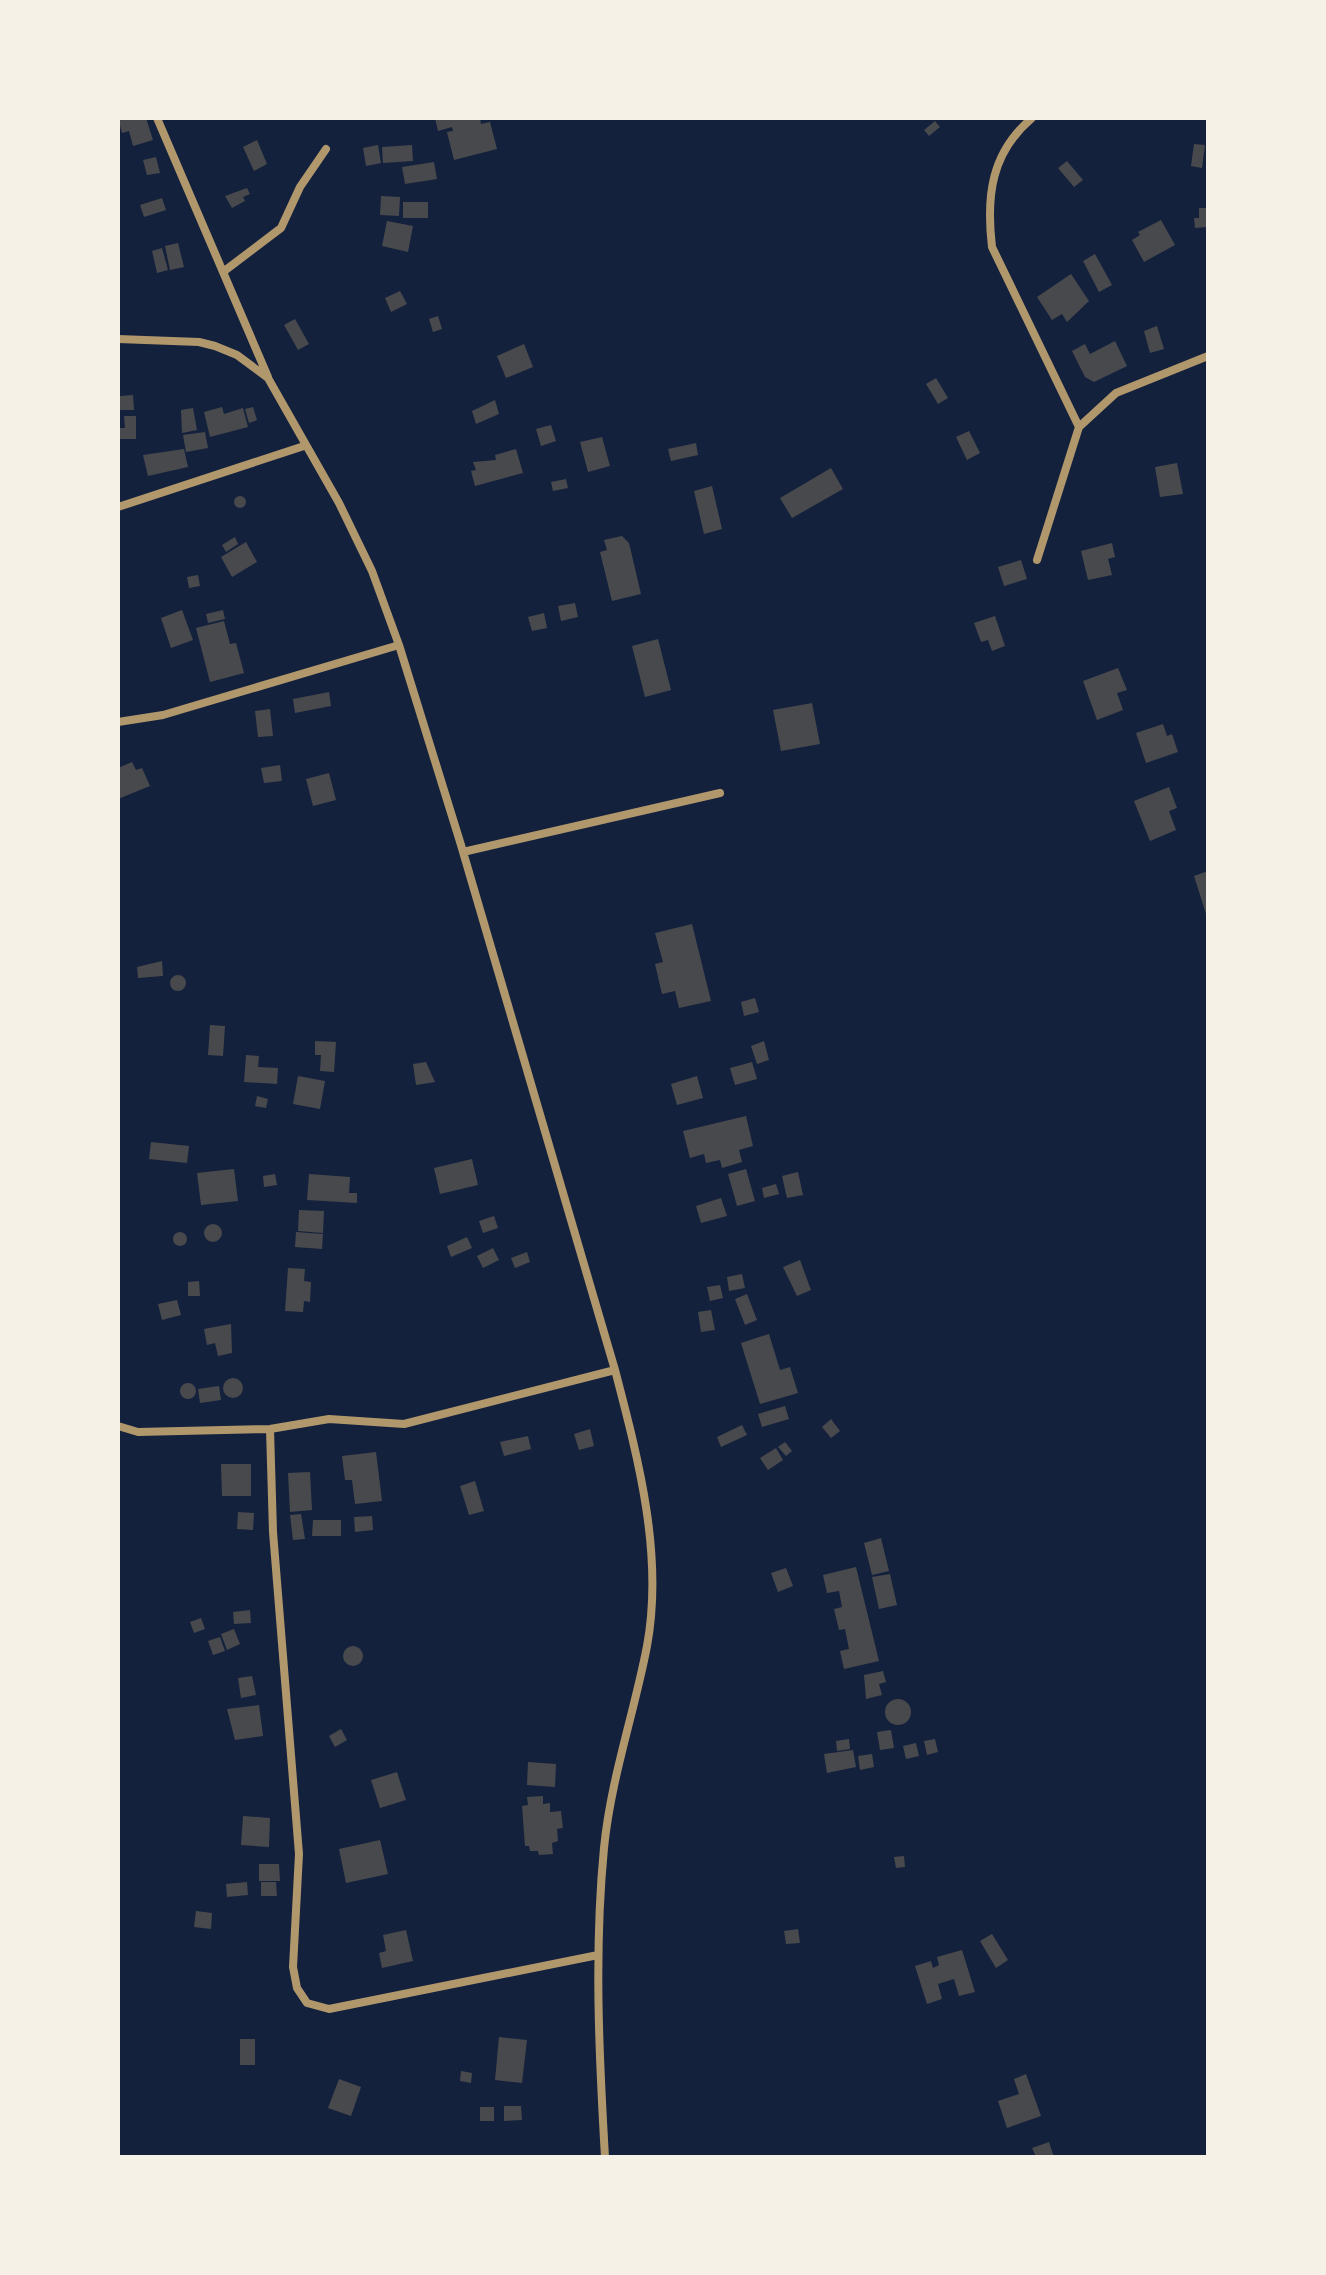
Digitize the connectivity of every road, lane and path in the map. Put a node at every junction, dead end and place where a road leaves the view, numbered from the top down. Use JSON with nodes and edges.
{"nodes":[{"id":1,"x":157,"y":118,"type":"edge"},
{"id":2,"x":1032,"y":118,"type":"edge"},
{"id":3,"x":326,"y":149,"type":"dead end"},
{"id":4,"x":223,"y":272,"type":"junction"},
{"id":5,"x":118,"y":339,"type":"edge"},
{"id":6,"x":1208,"y":356,"type":"edge"},
{"id":7,"x":268,"y":378,"type":"junction"},
{"id":8,"x":1079,"y":427,"type":"junction"},
{"id":9,"x":304,"y":446,"type":"junction"},
{"id":10,"x":118,"y":507,"type":"edge"},
{"id":11,"x":1037,"y":560,"type":"dead end"},
{"id":12,"x":399,"y":645,"type":"junction"},
{"id":13,"x":118,"y":722,"type":"edge"},
{"id":14,"x":720,"y":793,"type":"dead end"},
{"id":15,"x":463,"y":852,"type":"junction"},
{"id":16,"x":615,"y":1370,"type":"junction"},
{"id":17,"x":118,"y":1426,"type":"edge"},
{"id":18,"x":270,"y":1429,"type":"junction"},
{"id":19,"x":598,"y":1955,"type":"junction"},
{"id":20,"x":605,"y":2157,"type":"edge"}],
"edges":[{"from":1,"to":4,"type":"street"},
{"from":2,"to":8,"type":"street"},
{"from":3,"to":4,"type":"street"},
{"from":4,"to":7,"type":"street"},
{"from":5,"to":7,"type":"street"},
{"from":6,"to":8,"type":"street"},
{"from":7,"to":9,"type":"street"},
{"from":8,"to":11,"type":"street"},
{"from":9,"to":10,"type":"street"},
{"from":9,"to":12,"type":"street"},
{"from":12,"to":13,"type":"street"},
{"from":12,"to":15,"type":"street"},
{"from":14,"to":15,"type":"street"},
{"from":15,"to":16,"type":"street"},
{"from":16,"to":18,"type":"street"},
{"from":16,"to":19,"type":"street"},
{"from":17,"to":18,"type":"street"},
{"from":18,"to":19,"type":"street"},
{"from":19,"to":20,"type":"street"}]}
